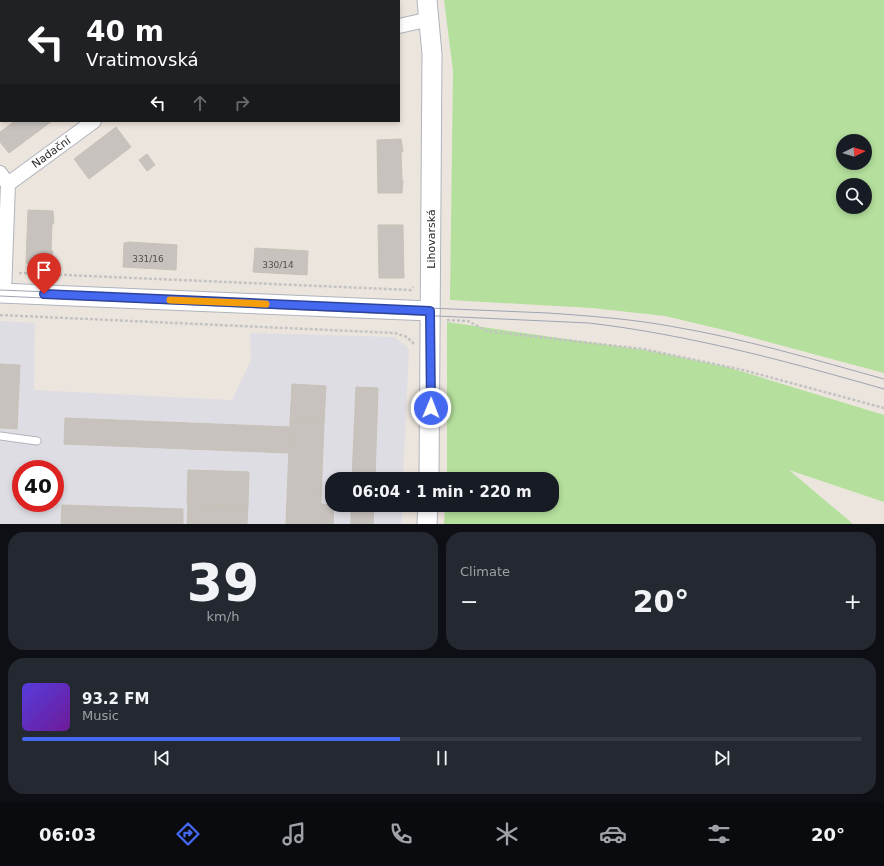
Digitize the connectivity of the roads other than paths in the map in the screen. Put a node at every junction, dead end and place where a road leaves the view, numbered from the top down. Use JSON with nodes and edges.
{"nodes":[{"id":1,"x":427,"y":0,"type":"edge"},
{"id":2,"x":430,"y":19,"type":"junction"},
{"id":3,"x":400,"y":26,"type":"edge"},
{"id":4,"x":92,"y":122,"type":"edge"},
{"id":5,"x":4,"y":178,"type":"edge"},
{"id":6,"x":2,"y":293,"type":"edge"},
{"id":7,"x":430,"y":315,"type":"junction"},
{"id":8,"x":0,"y":436,"type":"edge"},
{"id":9,"x":37,"y":441,"type":"dead end"},
{"id":10,"x":429,"y":472,"type":"edge"},
{"id":11,"x":428,"y":512,"type":"edge"},
{"id":12,"x":427,"y":524,"type":"edge"}],
"edges":[{"from":1,"to":2,"type":"street","name":"Lihovarská"},
{"from":2,"to":3,"type":"street"},
{"from":2,"to":7,"type":"street","name":"Lihovarská"},
{"from":4,"to":5,"type":"street","name":"Nadační"},
{"from":5,"to":6,"type":"street"},
{"from":6,"to":7,"type":"street"},
{"from":7,"to":10,"type":"street","name":"Lihovarská"},
{"from":8,"to":9,"type":"lane"},
{"from":11,"to":12,"type":"street"}]}
